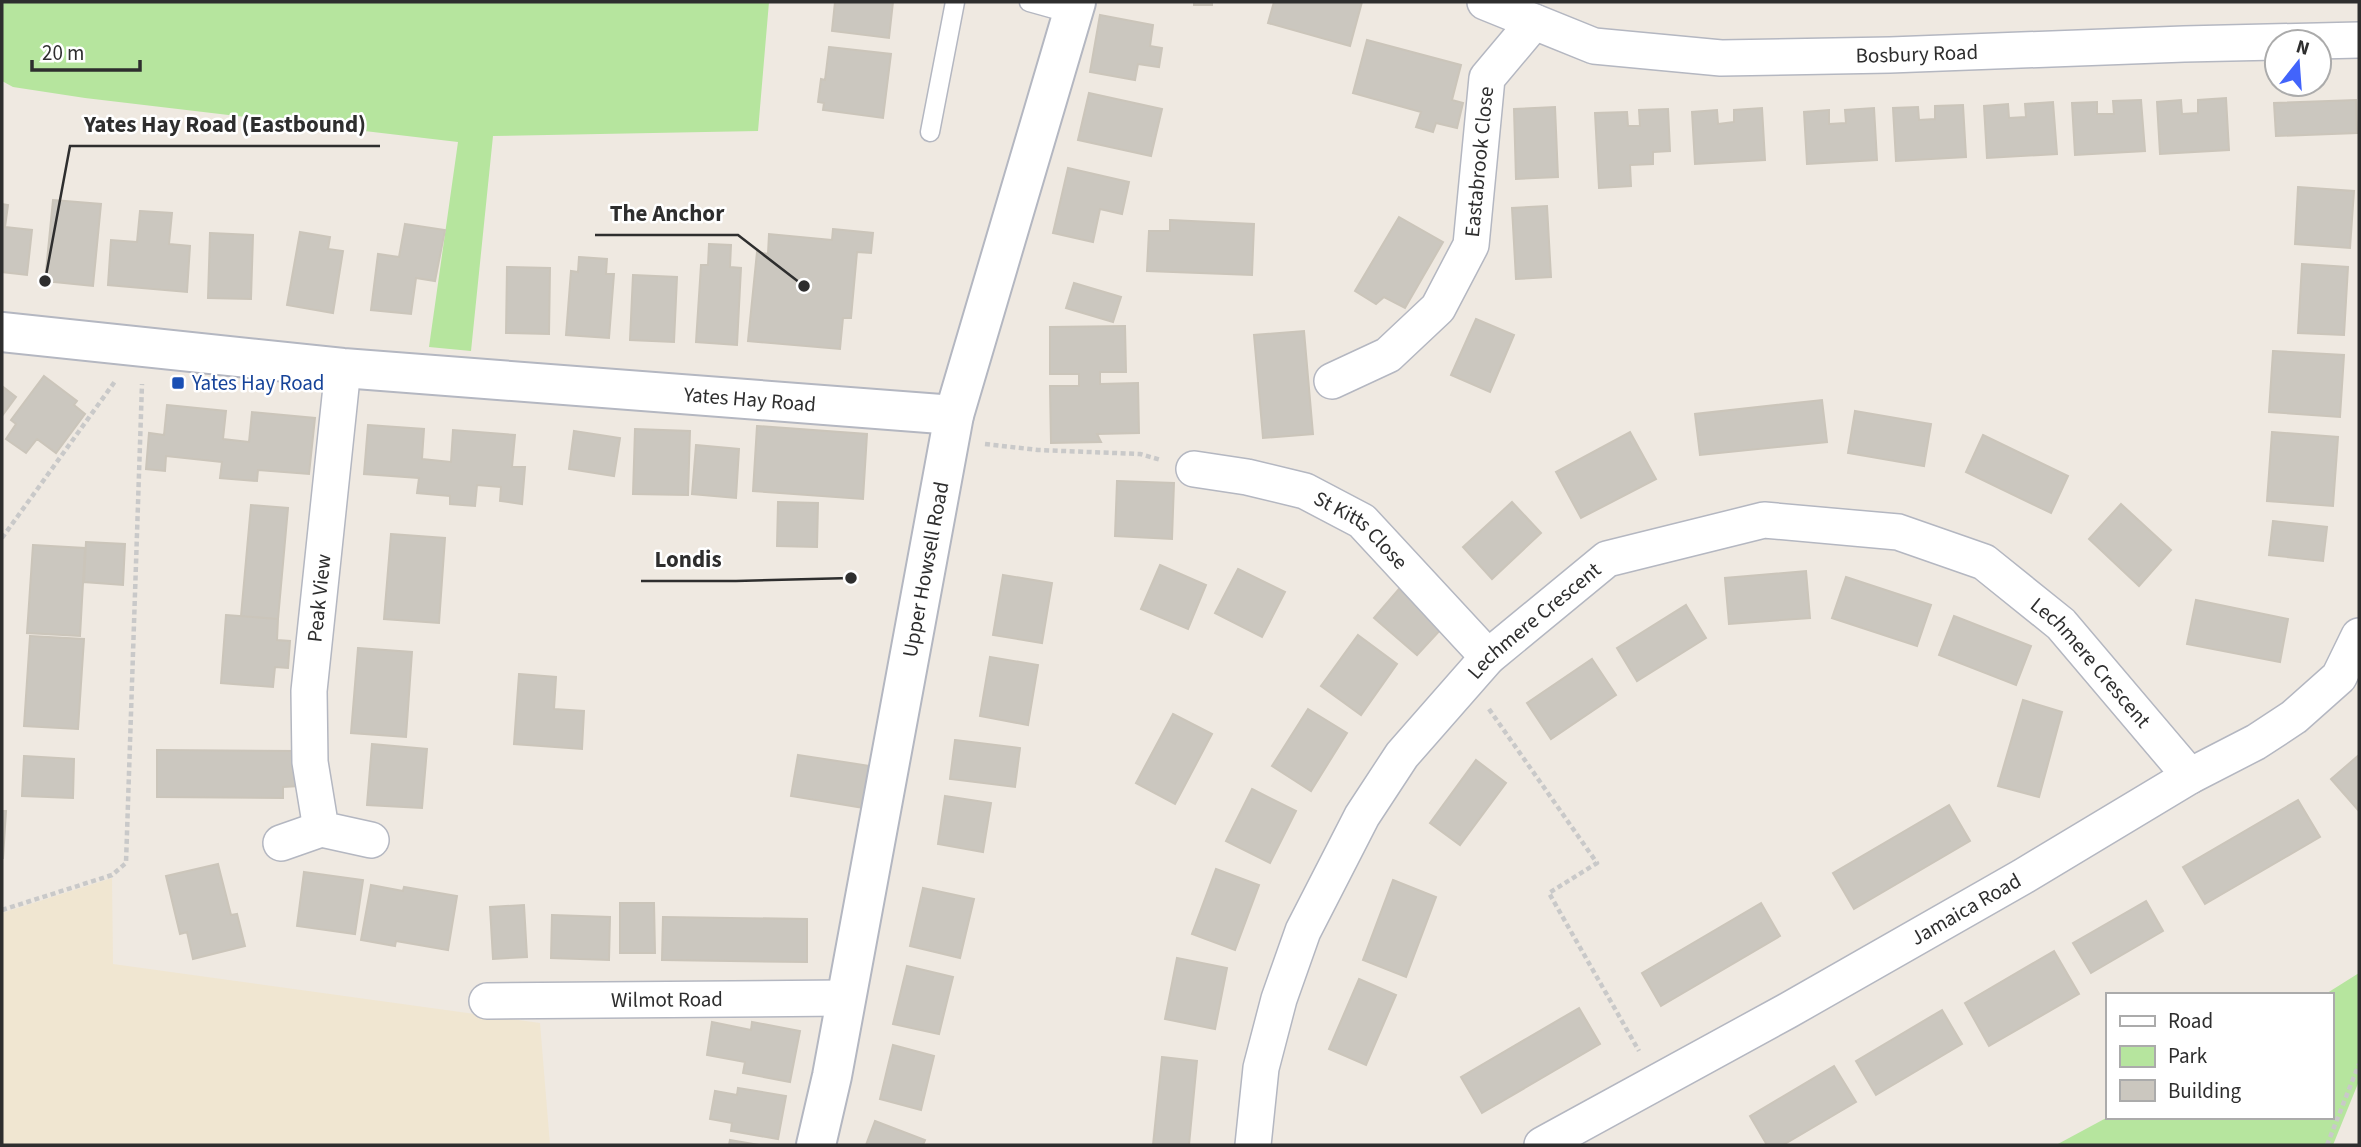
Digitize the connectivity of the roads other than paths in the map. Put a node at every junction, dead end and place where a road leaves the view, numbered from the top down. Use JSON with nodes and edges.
{"nodes":[{"id":1,"x":955,"y":2,"type":"edge"},
{"id":2,"x":1029,"y":2,"type":"edge"},
{"id":3,"x":1485,"y":2,"type":"edge"},
{"id":4,"x":1074,"y":8,"type":"edge"},
{"id":5,"x":1534,"y":22,"type":"junction"},
{"id":6,"x":2359,"y":40,"type":"edge"},
{"id":7,"x":930,"y":132,"type":"dead end"},
{"id":8,"x":2,"y":332,"type":"edge"},
{"id":9,"x":343,"y":368,"type":"junction"},
{"id":10,"x":1332,"y":381,"type":"dead end"},
{"id":11,"x":952,"y":427,"type":"junction"},
{"id":12,"x":1195,"y":469,"type":"road end"},
{"id":13,"x":2359,"y":636,"type":"edge"},
{"id":14,"x":1478,"y":668,"type":"junction"},
{"id":15,"x":2190,"y":776,"type":"junction"},
{"id":16,"x":321,"y":829,"type":"junction"},
{"id":17,"x":371,"y":840,"type":"dead end"},
{"id":18,"x":281,"y":843,"type":"dead end"},
{"id":19,"x":845,"y":998,"type":"junction"},
{"id":20,"x":487,"y":1002,"type":"dead end"},
{"id":21,"x":816,"y":1145,"type":"edge"},
{"id":22,"x":1253,"y":1145,"type":"edge"},
{"id":23,"x":1542,"y":1145,"type":"edge"}],
"edges":[{"from":1,"to":7,"type":"lane"},
{"from":2,"to":4,"type":"lane"},
{"from":3,"to":5,"type":"street","name":"Bosbury Road"},
{"from":4,"to":11,"type":"street","name":"Upper Howsell Road"},
{"from":5,"to":6,"type":"street","name":"Bosbury Road"},
{"from":5,"to":10,"type":"street","name":"Eastabrook Close"},
{"from":8,"to":9,"type":"street","name":"Yates Hay Road"},
{"from":9,"to":11,"type":"street","name":"Yates Hay Road"},
{"from":9,"to":16,"type":"street","name":"Peak View"},
{"from":11,"to":19,"type":"street","name":"Upper Howsell Road"},
{"from":12,"to":14,"type":"street","name":"St Kitts Close"},
{"from":13,"to":15,"type":"street","name":"Jamaica Road"},
{"from":14,"to":15,"type":"street","name":"Lechmere Crescent"},
{"from":14,"to":22,"type":"street","name":"Lechmere Crescent"},
{"from":15,"to":23,"type":"street","name":"Jamaica Road"},
{"from":16,"to":17,"type":"street"},
{"from":16,"to":18,"type":"street"},
{"from":19,"to":20,"type":"street","name":"Wilmot Road"},
{"from":19,"to":21,"type":"street","name":"Upper Howsell Road"}]}
